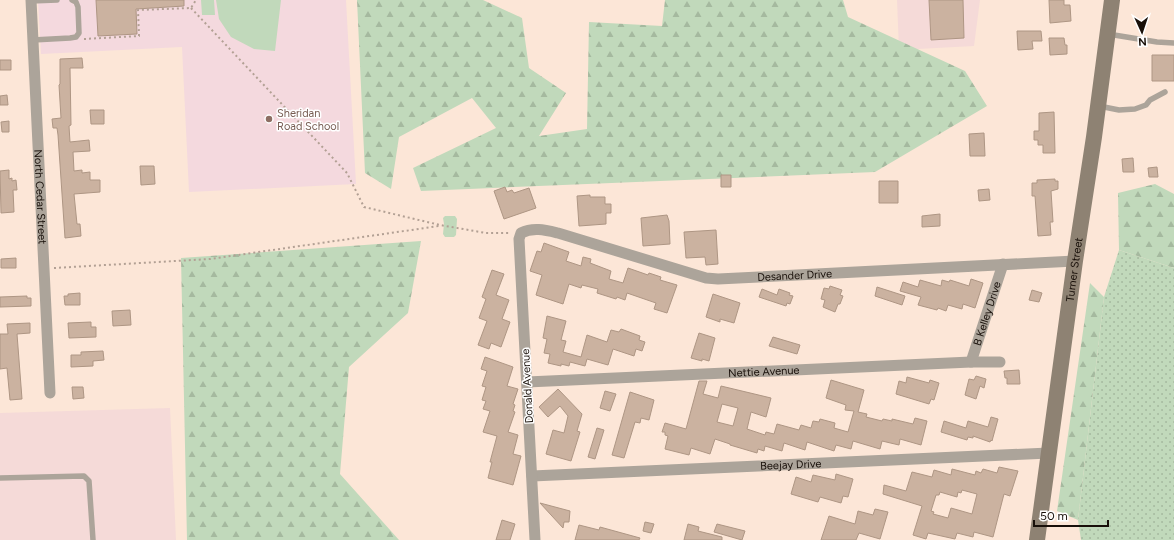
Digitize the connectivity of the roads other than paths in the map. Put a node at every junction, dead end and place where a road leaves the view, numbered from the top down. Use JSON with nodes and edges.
{"nodes":[{"id":1,"x":31,"y":0,"type":"edge"},
{"id":2,"x":57,"y":0,"type":"edge"},
{"id":3,"x":72,"y":0,"type":"edge"},
{"id":4,"x":1112,"y":0,"type":"edge"},
{"id":5,"x":1108,"y":34,"type":"junction"},
{"id":6,"x":33,"y":40,"type":"junction"},
{"id":7,"x":1174,"y":42,"type":"edge"},
{"id":8,"x":1165,"y":92,"type":"dead end"},
{"id":9,"x":1098,"y":106,"type":"junction"},
{"id":10,"x":522,"y":233,"type":"joint"},
{"id":11,"x":1075,"y":261,"type":"junction"},
{"id":12,"x":1003,"y":264,"type":"junction"},
{"id":13,"x":971,"y":362,"type":"junction"},
{"id":14,"x":1000,"y":362,"type":"dead end"},
{"id":15,"x":527,"y":382,"type":"junction"},
{"id":16,"x":50,"y":393,"type":"dead end"},
{"id":17,"x":1049,"y":452,"type":"junction"},
{"id":18,"x":532,"y":476,"type":"junction"},
{"id":19,"x":0,"y":478,"type":"edge"},
{"id":20,"x":92,"y":540,"type":"edge"},
{"id":21,"x":535,"y":540,"type":"edge"},
{"id":22,"x":1037,"y":540,"type":"edge"}],
"edges":[{"from":1,"to":2,"type":"lane"},
{"from":1,"to":6,"type":"street","name":"North Cedar Street"},
{"from":3,"to":6,"type":"lane"},
{"from":4,"to":5,"type":"street","name":"Turner Street"},
{"from":5,"to":7,"type":"lane"},
{"from":5,"to":9,"type":"street","name":"Turner Street"},
{"from":6,"to":16,"type":"street","name":"North Cedar Street"},
{"from":8,"to":9,"type":"lane"},
{"from":9,"to":11,"type":"street","name":"Turner Street"},
{"from":10,"to":12,"type":"street","name":"Desander Drive"},
{"from":10,"to":15,"type":"street","name":"Donald Avenue"},
{"from":11,"to":12,"type":"street","name":"Desander Drive"},
{"from":11,"to":17,"type":"street","name":"Turner Street"},
{"from":12,"to":13,"type":"street","name":"B Kelley Drive"},
{"from":13,"to":14,"type":"street","name":"Nettie Avenue"},
{"from":13,"to":15,"type":"street","name":"Nettie Avenue"},
{"from":15,"to":18,"type":"street","name":"Donald Avenue"},
{"from":17,"to":18,"type":"street","name":"Beejay Drive"},
{"from":17,"to":22,"type":"street","name":"Turner Street"},
{"from":18,"to":21,"type":"street","name":"Donald Avenue"},
{"from":19,"to":20,"type":"lane"}]}
